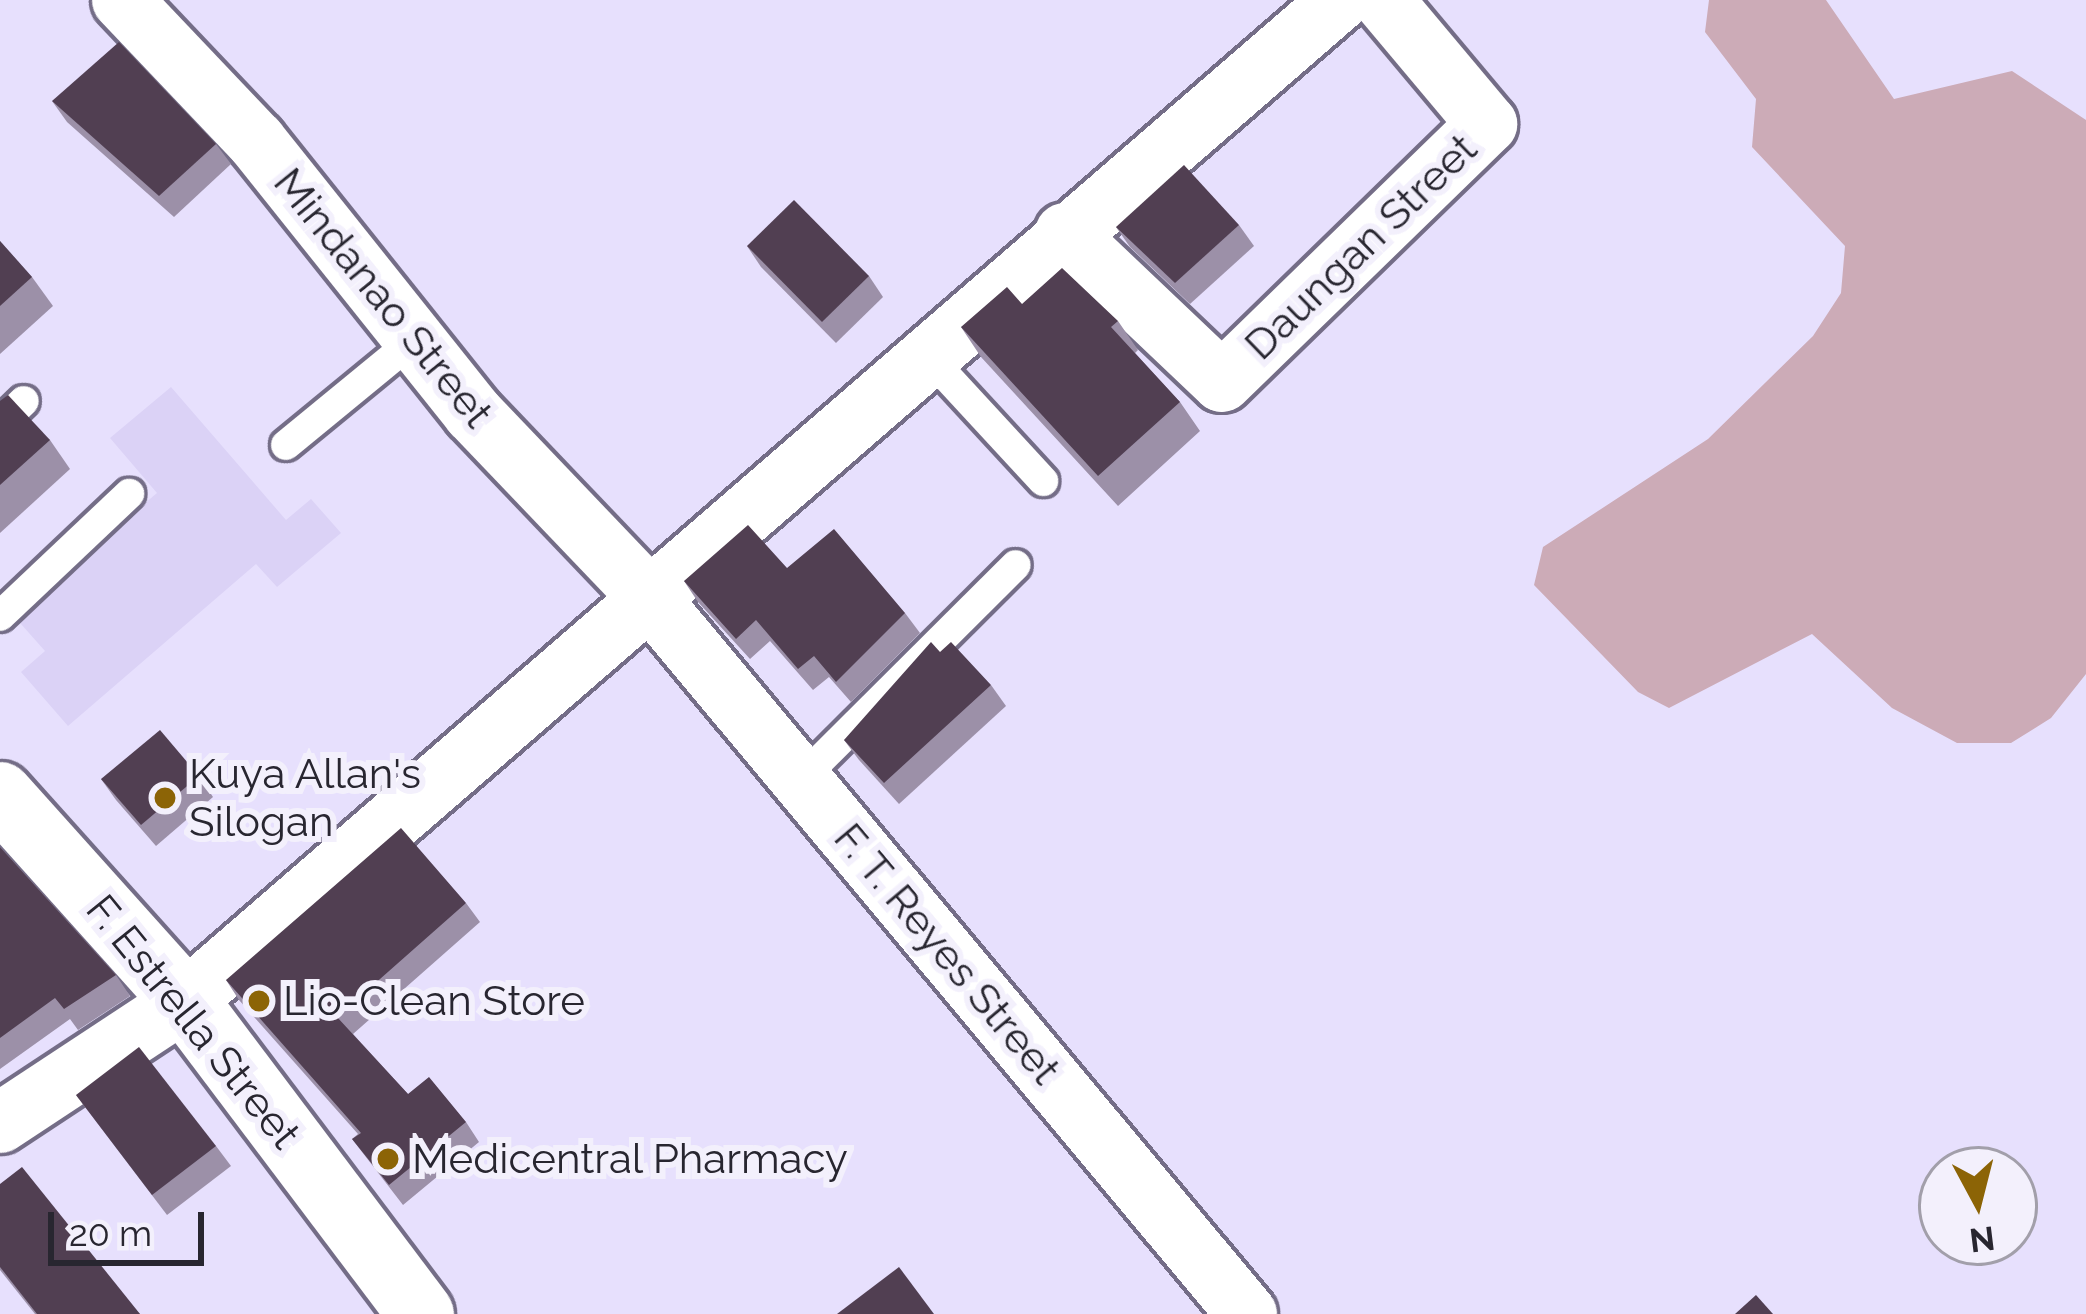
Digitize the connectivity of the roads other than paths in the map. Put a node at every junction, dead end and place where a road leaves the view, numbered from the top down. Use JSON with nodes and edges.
{"nodes":[{"id":1,"x":122,"y":0,"type":"edge"},
{"id":2,"x":1340,"y":0,"type":"edge"},
{"id":3,"x":1383,"y":0,"type":"edge"},
{"id":4,"x":1065,"y":233,"type":"junction"},
{"id":5,"x":415,"y":339,"type":"junction"},
{"id":6,"x":926,"y":354,"type":"junction"},
{"id":7,"x":24,"y":401,"type":"dead end"},
{"id":8,"x":0,"y":424,"type":"edge"},
{"id":9,"x":286,"y":445,"type":"dead end"},
{"id":10,"x":1043,"y":481,"type":"dead end"},
{"id":11,"x":129,"y":494,"type":"dead end"},
{"id":12,"x":1016,"y":565,"type":"dead end"},
{"id":13,"x":646,"y":594,"type":"junction"},
{"id":14,"x":0,"y":616,"type":"edge"},
{"id":15,"x":800,"y":779,"type":"junction"},
{"id":16,"x":0,"y":794,"type":"edge"},
{"id":17,"x":185,"y":1000,"type":"junction"},
{"id":18,"x":0,"y":1123,"type":"edge"},
{"id":19,"x":421,"y":1314,"type":"edge"},
{"id":20,"x":1247,"y":1314,"type":"edge"}],
"edges":[{"from":1,"to":5,"type":"street","name":"Mindanao Street"},
{"from":2,"to":4,"type":"street"},
{"from":3,"to":4,"type":"street","name":"Daungan Street"},
{"from":4,"to":6,"type":"street"},
{"from":5,"to":9,"type":"lane"},
{"from":5,"to":13,"type":"street","name":"Mindanao Street"},
{"from":6,"to":10,"type":"lane"},
{"from":6,"to":13,"type":"street"},
{"from":7,"to":8,"type":"lane"},
{"from":11,"to":14,"type":"lane"},
{"from":12,"to":15,"type":"lane"},
{"from":13,"to":15,"type":"street","name":"F. T. Reyes Street"},
{"from":13,"to":17,"type":"street"},
{"from":15,"to":20,"type":"street","name":"F. T. Reyes Street"},
{"from":16,"to":17,"type":"main road","name":"F. Estrella Street"},
{"from":17,"to":18,"type":"street"},
{"from":17,"to":19,"type":"main road","name":"F. Estrella Street"}]}
